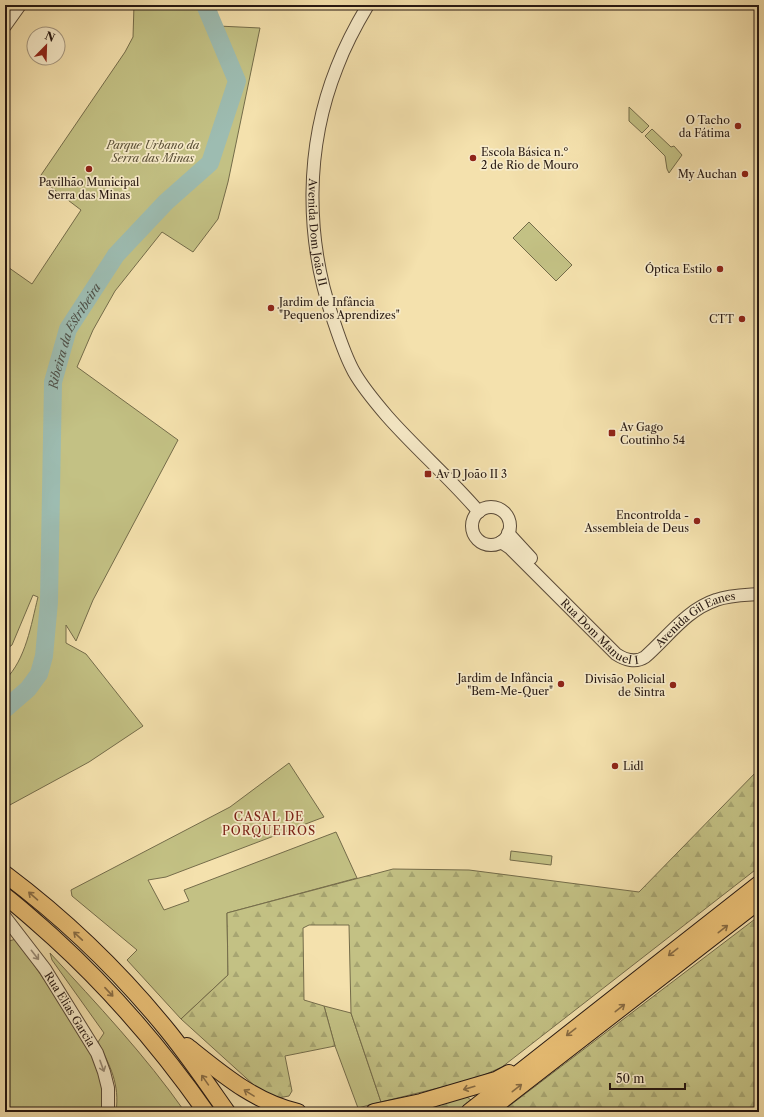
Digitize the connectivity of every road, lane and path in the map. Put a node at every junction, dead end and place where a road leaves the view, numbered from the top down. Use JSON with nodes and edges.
{"nodes":[{"id":1,"x":20,"y":5,"type":"edge"},
{"id":2,"x":368,"y":5,"type":"edge"},
{"id":3,"x":5,"y":26,"type":"edge"},
{"id":4,"x":479,"y":512,"type":"junction"},
{"id":5,"x":505,"y":538,"type":"junction"},
{"id":6,"x":759,"y":594,"type":"edge"},
{"id":7,"x":638,"y":660,"type":"joint"},
{"id":8,"x":5,"y":874,"type":"edge"},
{"id":9,"x":759,"y":884,"type":"edge"},
{"id":10,"x":5,"y":896,"type":"edge"},
{"id":11,"x":759,"y":901,"type":"edge"},
{"id":12,"x":5,"y":917,"type":"edge"},
{"id":13,"x":169,"y":1032,"type":"junction"},
{"id":14,"x":530,"y":1063,"type":"junction"},
{"id":15,"x":108,"y":1112,"type":"edge"},
{"id":16,"x":206,"y":1112,"type":"edge"},
{"id":17,"x":227,"y":1112,"type":"edge"},
{"id":18,"x":298,"y":1112,"type":"edge"},
{"id":19,"x":374,"y":1112,"type":"edge"},
{"id":20,"x":469,"y":1112,"type":"edge"},
{"id":21,"x":487,"y":1112,"type":"edge"}],
"edges":[{"from":1,"to":3,"type":"street"},
{"from":2,"to":4,"type":"street","name":"Avenida Dom João II"},
{"from":4,"to":5,"type":"street"},
{"from":4,"to":5,"type":"street"},
{"from":5,"to":7,"type":"street","name":"Rua Dom Manuel I"},
{"from":6,"to":7,"type":"street","name":"Avenida Gil Eanes"},
{"from":13,"to":8,"type":"highway","one_way":true},
{"from":9,"to":14,"type":"highway","one_way":true},
{"from":10,"to":16,"type":"highway","one_way":true},
{"from":21,"to":11,"type":"highway","one_way":true},
{"from":12,"to":15,"type":"street","name":"Rua Elias Garcia","one_way":true},
{"from":17,"to":13,"type":"highway","one_way":true},
{"from":18,"to":13,"type":"highway","one_way":true},
{"from":14,"to":19,"type":"highway","one_way":true},
{"from":14,"to":20,"type":"highway"}]}
